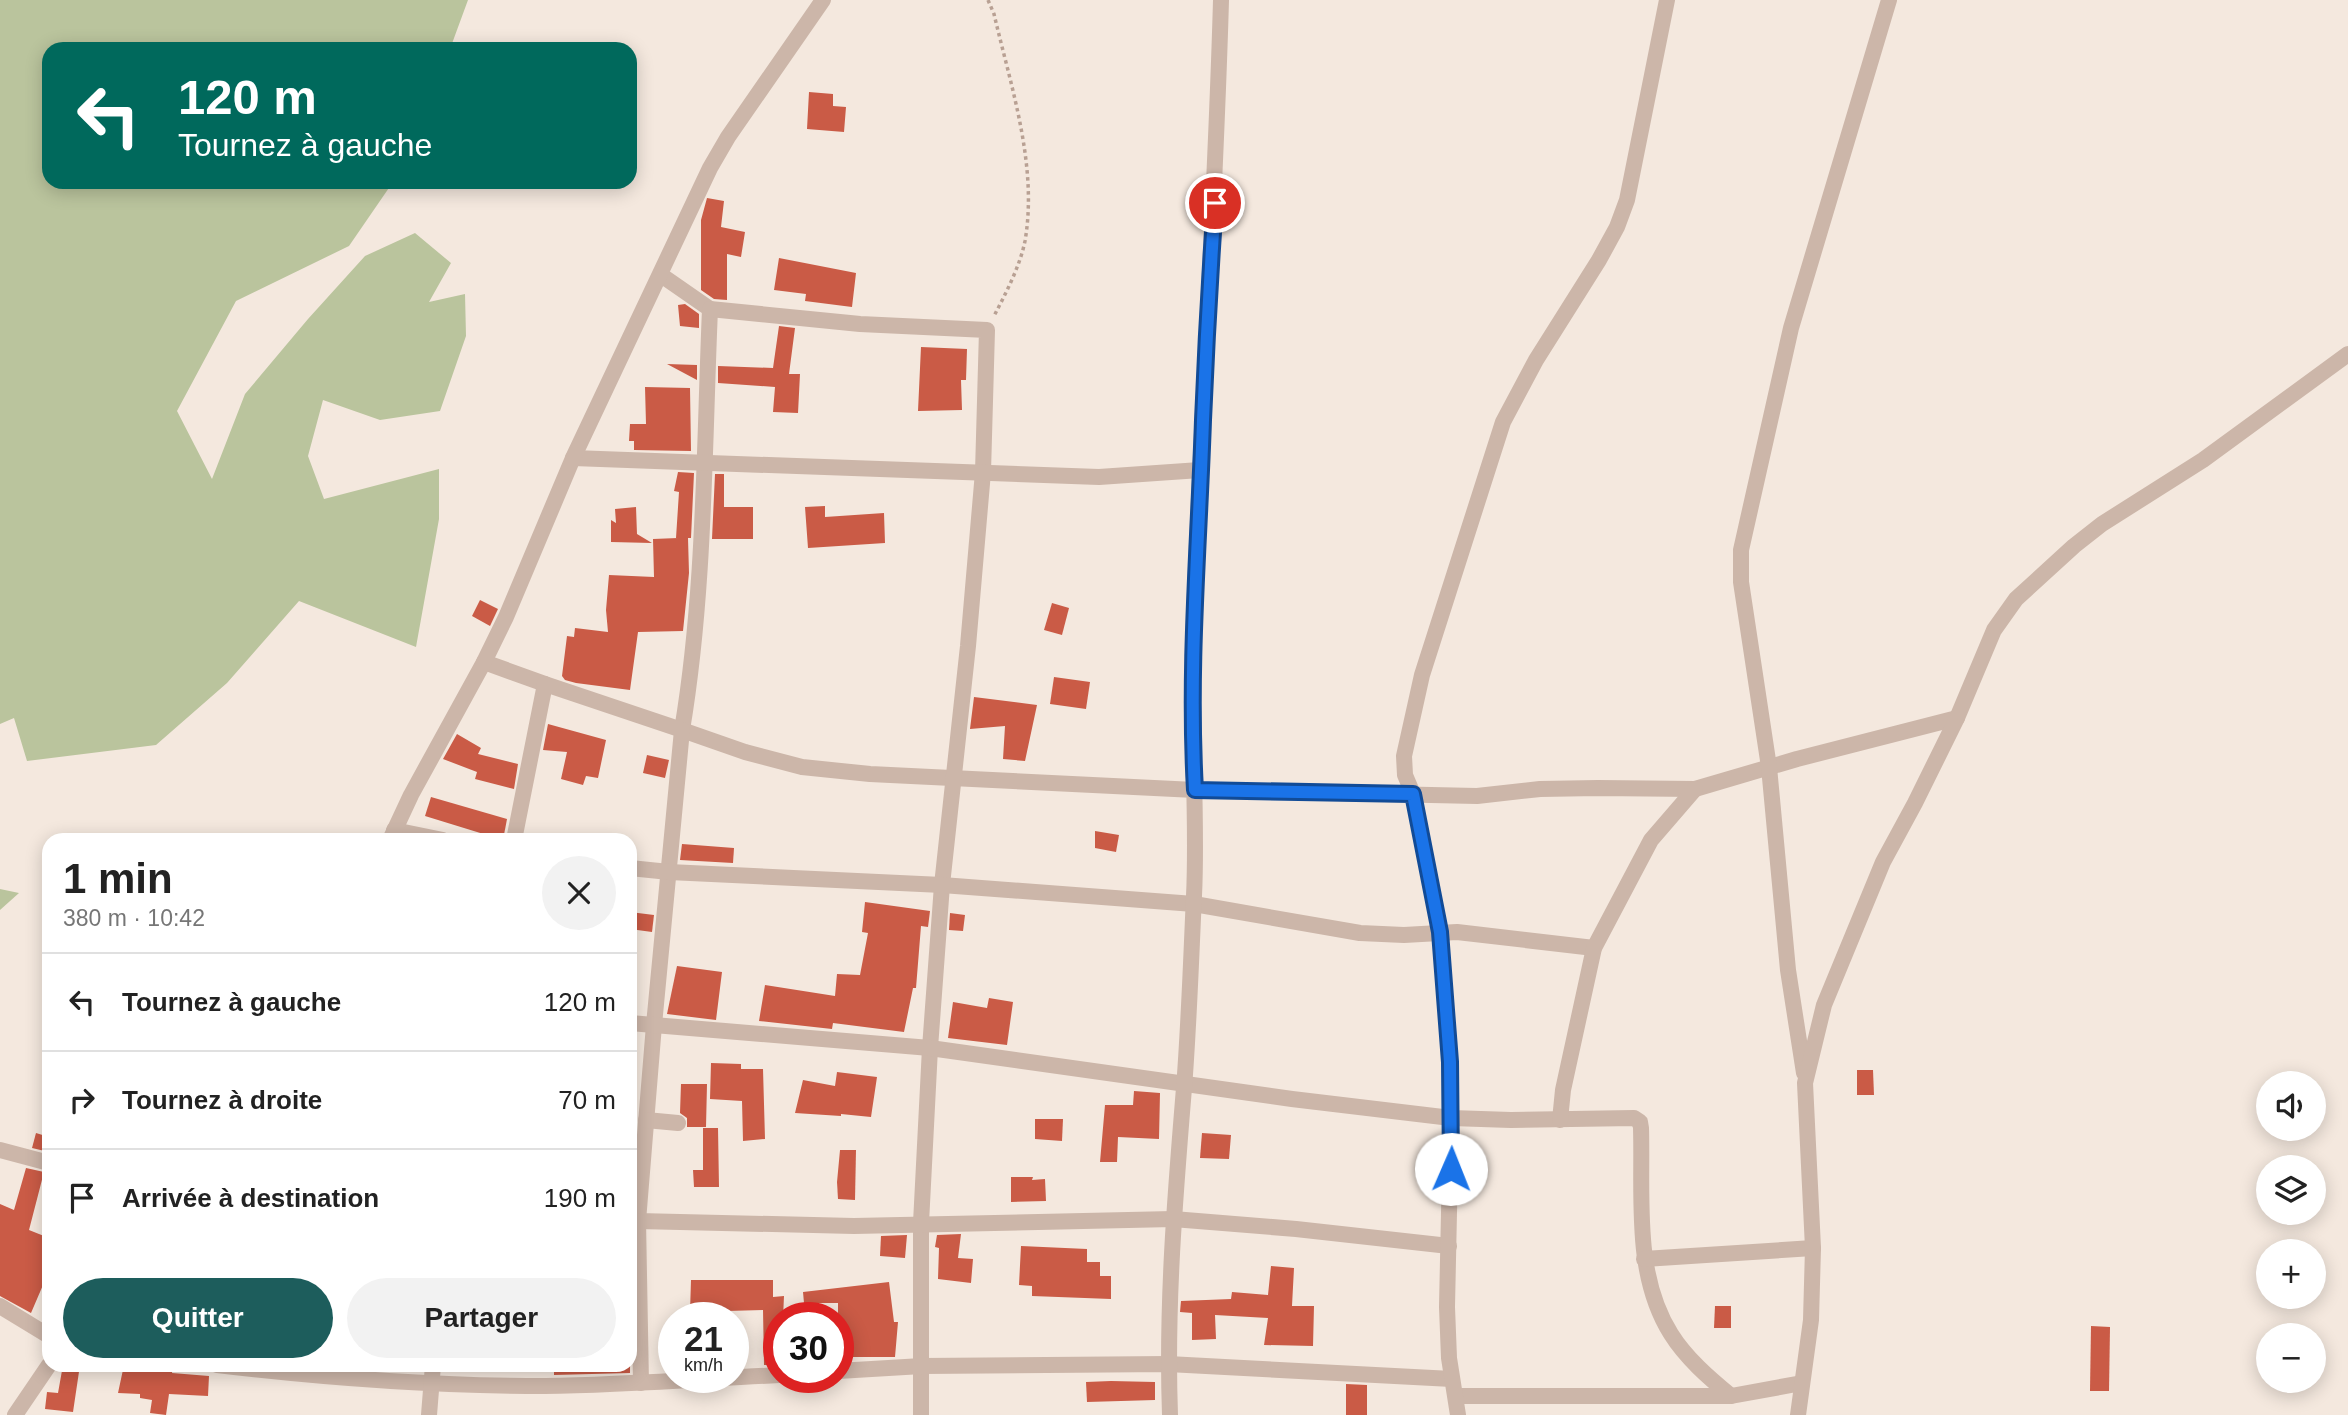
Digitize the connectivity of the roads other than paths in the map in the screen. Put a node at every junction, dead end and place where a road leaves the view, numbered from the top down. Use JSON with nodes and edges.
{"nodes":[{"id":1,"x":823,"y":0,"type":"edge"},
{"id":2,"x":1221,"y":0,"type":"edge"},
{"id":3,"x":1667,"y":0,"type":"edge"},
{"id":4,"x":1889,"y":0,"type":"edge"},
{"id":5,"x":661,"y":275,"type":"junction"},
{"id":6,"x":710,"y":309,"type":"junction"},
{"id":7,"x":2348,"y":354,"type":"edge"},
{"id":8,"x":573,"y":458,"type":"junction"},
{"id":9,"x":704,"y":462,"type":"junction"},
{"id":10,"x":1200,"y":470,"type":"junction"},
{"id":11,"x":983,"y":472,"type":"junction"},
{"id":12,"x":484,"y":662,"type":"junction"},
{"id":13,"x":544,"y":684,"type":"junction"},
{"id":14,"x":1957,"y":718,"type":"junction"},
{"id":15,"x":682,"y":730,"type":"junction"},
{"id":16,"x":1769,"y":767,"type":"junction"},
{"id":17,"x":954,"y":778,"type":"junction"},
{"id":18,"x":1695,"y":789,"type":"junction"},
{"id":19,"x":1195,"y":790,"type":"junction"},
{"id":20,"x":1413,"y":794,"type":"junction"},
{"id":21,"x":393,"y":833,"type":"edge"},
{"id":22,"x":515,"y":833,"type":"edge"},
{"id":23,"x":637,"y":869,"type":"edge"},
{"id":24,"x":669,"y":872,"type":"junction"},
{"id":25,"x":942,"y":885,"type":"junction"},
{"id":26,"x":1194,"y":904,"type":"junction"},
{"id":27,"x":1440,"y":932,"type":"junction"},
{"id":28,"x":1594,"y":948,"type":"junction"},
{"id":29,"x":637,"y":1023,"type":"edge"},
{"id":30,"x":654,"y":1024,"type":"junction"},
{"id":31,"x":930,"y":1048,"type":"junction"},
{"id":32,"x":1805,"y":1083,"type":"junction"},
{"id":33,"x":1184,"y":1084,"type":"junction"},
{"id":34,"x":1451,"y":1118,"type":"junction"},
{"id":35,"x":646,"y":1120,"type":"junction"},
{"id":36,"x":1560,"y":1120,"type":"junction"},
{"id":37,"x":678,"y":1123,"type":"dead end"},
{"id":38,"x":0,"y":1150,"type":"edge"},
{"id":39,"x":42,"y":1161,"type":"edge"},
{"id":40,"x":637,"y":1196,"type":"edge"},
{"id":41,"x":1173,"y":1219,"type":"junction"},
{"id":42,"x":637,"y":1221,"type":"edge"},
{"id":43,"x":922,"y":1223,"type":"junction"},
{"id":44,"x":1449,"y":1246,"type":"junction"},
{"id":45,"x":1813,"y":1248,"type":"junction"},
{"id":46,"x":1644,"y":1259,"type":"junction"},
{"id":47,"x":637,"y":1290,"type":"edge"},
{"id":48,"x":0,"y":1306,"type":"edge"},
{"id":49,"x":42,"y":1332,"type":"edge"},
{"id":50,"x":1168,"y":1364,"type":"junction"},
{"id":51,"x":922,"y":1366,"type":"junction"},
{"id":52,"x":854,"y":1370,"type":"edge"},
{"id":53,"x":44,"y":1372,"type":"edge"},
{"id":54,"x":289,"y":1372,"type":"edge"},
{"id":55,"x":432,"y":1372,"type":"edge"},
{"id":56,"x":763,"y":1376,"type":"edge"},
{"id":57,"x":1452,"y":1379,"type":"junction"},
{"id":58,"x":430,"y":1383,"type":"junction"},
{"id":59,"x":641,"y":1383,"type":"junction"},
{"id":60,"x":1802,"y":1383,"type":"junction"},
{"id":61,"x":1456,"y":1396,"type":"junction"},
{"id":62,"x":1731,"y":1396,"type":"junction"},
{"id":63,"x":15,"y":1415,"type":"edge"},
{"id":64,"x":429,"y":1415,"type":"edge"},
{"id":65,"x":921,"y":1415,"type":"edge"},
{"id":66,"x":1170,"y":1415,"type":"edge"},
{"id":67,"x":1458,"y":1415,"type":"edge"},
{"id":68,"x":1798,"y":1415,"type":"edge"}],
"edges":[{"from":1,"to":5,"type":"street"},
{"from":2,"to":10,"type":"street"},
{"from":3,"to":20,"type":"street"},
{"from":4,"to":16,"type":"street"},
{"from":5,"to":6,"type":"street"},
{"from":5,"to":8,"type":"street"},
{"from":6,"to":9,"type":"street"},
{"from":6,"to":11,"type":"street"},
{"from":7,"to":14,"type":"street"},
{"from":8,"to":9,"type":"street"},
{"from":8,"to":12,"type":"street"},
{"from":9,"to":11,"type":"street"},
{"from":9,"to":15,"type":"street"},
{"from":10,"to":11,"type":"street"},
{"from":10,"to":19,"type":"street"},
{"from":11,"to":17,"type":"street"},
{"from":12,"to":13,"type":"street"},
{"from":12,"to":21,"type":"street"},
{"from":13,"to":15,"type":"street"},
{"from":13,"to":22,"type":"street"},
{"from":14,"to":16,"type":"street"},
{"from":14,"to":32,"type":"street"},
{"from":15,"to":17,"type":"street"},
{"from":15,"to":24,"type":"street"},
{"from":16,"to":18,"type":"street"},
{"from":16,"to":32,"type":"street"},
{"from":17,"to":19,"type":"street"},
{"from":17,"to":25,"type":"street"},
{"from":18,"to":20,"type":"street"},
{"from":18,"to":28,"type":"street"},
{"from":19,"to":20,"type":"street"},
{"from":19,"to":26,"type":"street"},
{"from":20,"to":27,"type":"street"},
{"from":23,"to":24,"type":"street"},
{"from":24,"to":25,"type":"street"},
{"from":24,"to":30,"type":"street"},
{"from":25,"to":26,"type":"street"},
{"from":25,"to":31,"type":"street"},
{"from":26,"to":27,"type":"street"},
{"from":26,"to":33,"type":"street"},
{"from":27,"to":28,"type":"street"},
{"from":27,"to":34,"type":"street"},
{"from":28,"to":36,"type":"street"},
{"from":29,"to":30,"type":"street"},
{"from":30,"to":31,"type":"street"},
{"from":30,"to":35,"type":"street"},
{"from":31,"to":33,"type":"street"},
{"from":31,"to":43,"type":"street"},
{"from":32,"to":45,"type":"street"},
{"from":33,"to":34,"type":"street"},
{"from":33,"to":41,"type":"street"},
{"from":34,"to":36,"type":"street"},
{"from":34,"to":44,"type":"street"},
{"from":35,"to":37,"type":"street"},
{"from":35,"to":40,"type":"street"},
{"from":36,"to":46,"type":"street"},
{"from":38,"to":39,"type":"street"},
{"from":41,"to":43,"type":"street"},
{"from":41,"to":44,"type":"street"},
{"from":41,"to":50,"type":"street"},
{"from":42,"to":43,"type":"street"},
{"from":43,"to":51,"type":"street"},
{"from":44,"to":57,"type":"street"},
{"from":45,"to":46,"type":"street"},
{"from":45,"to":60,"type":"street"},
{"from":46,"to":62,"type":"street"},
{"from":47,"to":59,"type":"street"},
{"from":48,"to":49,"type":"street"},
{"from":50,"to":51,"type":"street"},
{"from":50,"to":57,"type":"street"},
{"from":50,"to":66,"type":"street"},
{"from":51,"to":52,"type":"street"},
{"from":51,"to":65,"type":"street"},
{"from":53,"to":63,"type":"street"},
{"from":54,"to":58,"type":"street"},
{"from":55,"to":58,"type":"street"},
{"from":56,"to":59,"type":"street"},
{"from":57,"to":61,"type":"street"},
{"from":58,"to":59,"type":"street"},
{"from":58,"to":64,"type":"street"},
{"from":60,"to":62,"type":"street"},
{"from":60,"to":68,"type":"street"},
{"from":61,"to":62,"type":"street"},
{"from":61,"to":67,"type":"street"}]}
